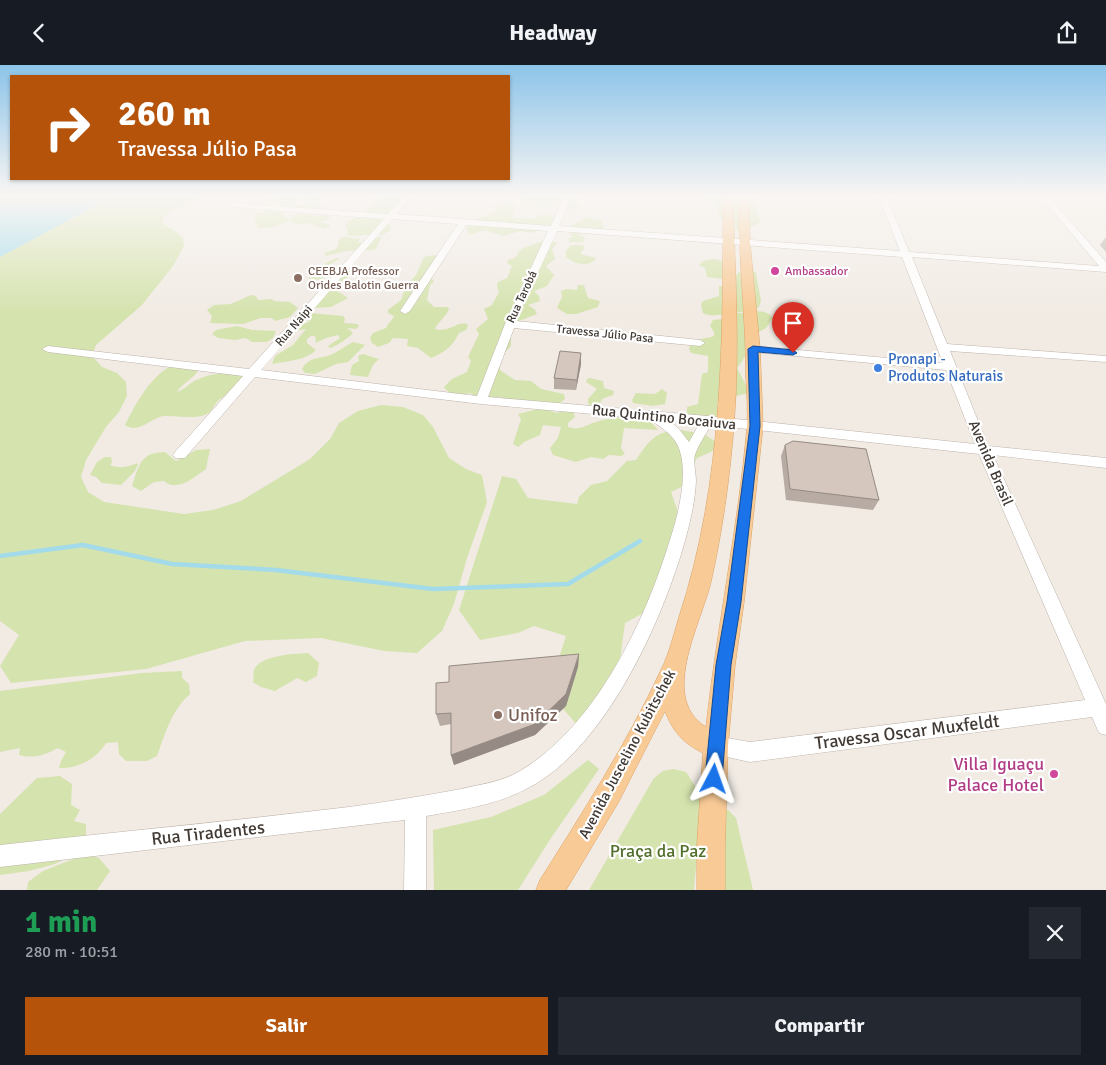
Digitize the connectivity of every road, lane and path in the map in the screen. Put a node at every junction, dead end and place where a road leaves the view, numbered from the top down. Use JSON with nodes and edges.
{"nodes":[{"id":1,"x":373,"y":236,"type":"edge"},
{"id":2,"x":455,"y":236,"type":"edge"},
{"id":3,"x":551,"y":236,"type":"edge"},
{"id":4,"x":631,"y":236,"type":"edge"},
{"id":5,"x":735,"y":236,"type":"edge"},
{"id":6,"x":737,"y":236,"type":"edge"},
{"id":7,"x":899,"y":236,"type":"edge"},
{"id":8,"x":1078,"y":236,"type":"edge"},
{"id":9,"x":736,"y":243,"type":"junction"},
{"id":10,"x":906,"y":254,"type":"junction"},
{"id":11,"x":1106,"y":269,"type":"edge"},
{"id":12,"x":405,"y":311,"type":"dead end"},
{"id":13,"x":510,"y":324,"type":"junction"},
{"id":14,"x":700,"y":343,"type":"dead end"},
{"id":15,"x":944,"y":347,"type":"junction"},
{"id":16,"x":48,"y":349,"type":"dead end"},
{"id":17,"x":753,"y":349,"type":"junction"},
{"id":18,"x":1106,"y":359,"type":"edge"},
{"id":19,"x":952,"y":367,"type":"junction"},
{"id":20,"x":252,"y":374,"type":"junction"},
{"id":21,"x":481,"y":399,"type":"junction"},
{"id":22,"x":653,"y":415,"type":"junction"},
{"id":23,"x":717,"y":421,"type":"junction"},
{"id":24,"x":755,"y":426,"type":"junction"},
{"id":25,"x":984,"y":451,"type":"junction"},
{"id":26,"x":180,"y":455,"type":"dead end"},
{"id":27,"x":688,"y":456,"type":"junction"},
{"id":28,"x":1106,"y":463,"type":"edge"},
{"id":29,"x":672,"y":673,"type":"junction"},
{"id":30,"x":1098,"y":707,"type":"junction"},
{"id":31,"x":1106,"y":726,"type":"edge"},
{"id":32,"x":716,"y":746,"type":"junction"},
{"id":33,"x":416,"y":809,"type":"junction"},
{"id":34,"x":0,"y":857,"type":"edge"},
{"id":35,"x":415,"y":890,"type":"edge"},
{"id":36,"x":550,"y":890,"type":"edge"},
{"id":37,"x":711,"y":890,"type":"edge"}],
"edges":[{"from":1,"to":20,"type":"street","name":"Rua Naipi"},
{"from":2,"to":12,"type":"street"},
{"from":3,"to":13,"type":"street","name":"Rua Tarobá"},
{"from":4,"to":9,"type":"street"},
{"from":5,"to":9,"type":"main road","name":"Avenida Juscelino Kubitschek"},
{"from":6,"to":9,"type":"main road","name":"Avenida Juscelino Kubitschek"},
{"from":7,"to":10,"type":"street","name":"Avenida Brasil"},
{"from":8,"to":11,"type":"street"},
{"from":9,"to":10,"type":"street"},
{"from":9,"to":17,"type":"main road","name":"Avenida Juscelino Kubitschek"},
{"from":9,"to":23,"type":"main road","name":"Avenida Juscelino Kubitschek"},
{"from":10,"to":11,"type":"street"},
{"from":10,"to":15,"type":"street","name":"Avenida Brasil"},
{"from":13,"to":14,"type":"street","name":"Travessa Júlio Pasa"},
{"from":13,"to":21,"type":"street","name":"Rua Tarobá"},
{"from":15,"to":18,"type":"street"},
{"from":15,"to":19,"type":"street","name":"Avenida Brasil"},
{"from":16,"to":20,"type":"street","name":"Rua Quintino Bocaiuva"},
{"from":17,"to":19,"type":"street"},
{"from":17,"to":24,"type":"main road","name":"Avenida Juscelino Kubitschek"},
{"from":19,"to":25,"type":"street","name":"Avenida Brasil"},
{"from":20,"to":21,"type":"street","name":"Rua Quintino Bocaiuva"},
{"from":20,"to":26,"type":"street","name":"Rua Naipi"},
{"from":21,"to":22,"type":"street","name":"Rua Quintino Bocaiuva"},
{"from":22,"to":23,"type":"street","name":"Rua Quintino Bocaiuva"},
{"from":22,"to":27,"type":"street"},
{"from":23,"to":24,"type":"street","name":"Rua Quintino Bocaiuva"},
{"from":23,"to":27,"type":"street"},
{"from":23,"to":29,"type":"main road","name":"Avenida Juscelino Kubitschek"},
{"from":24,"to":25,"type":"street","name":"Rua Quintino Bocaiuva"},
{"from":24,"to":32,"type":"main road","name":"Avenida Juscelino Kubitschek"},
{"from":25,"to":28,"type":"street","name":"Rua Quintino Bocaiuva"},
{"from":25,"to":30,"type":"street","name":"Avenida Brasil"},
{"from":27,"to":33,"type":"street","name":"Rua Tiradentes"},
{"from":29,"to":32,"type":"main road"},
{"from":29,"to":36,"type":"main road","name":"Avenida Juscelino Kubitschek"},
{"from":30,"to":31,"type":"street","name":"Avenida Brasil"},
{"from":30,"to":32,"type":"street","name":"Travessa Oscar Muxfeldt"},
{"from":32,"to":37,"type":"main road","name":"Avenida Juscelino Kubitschek"},
{"from":33,"to":34,"type":"street","name":"Rua Tiradentes"},
{"from":33,"to":35,"type":"street"}]}
